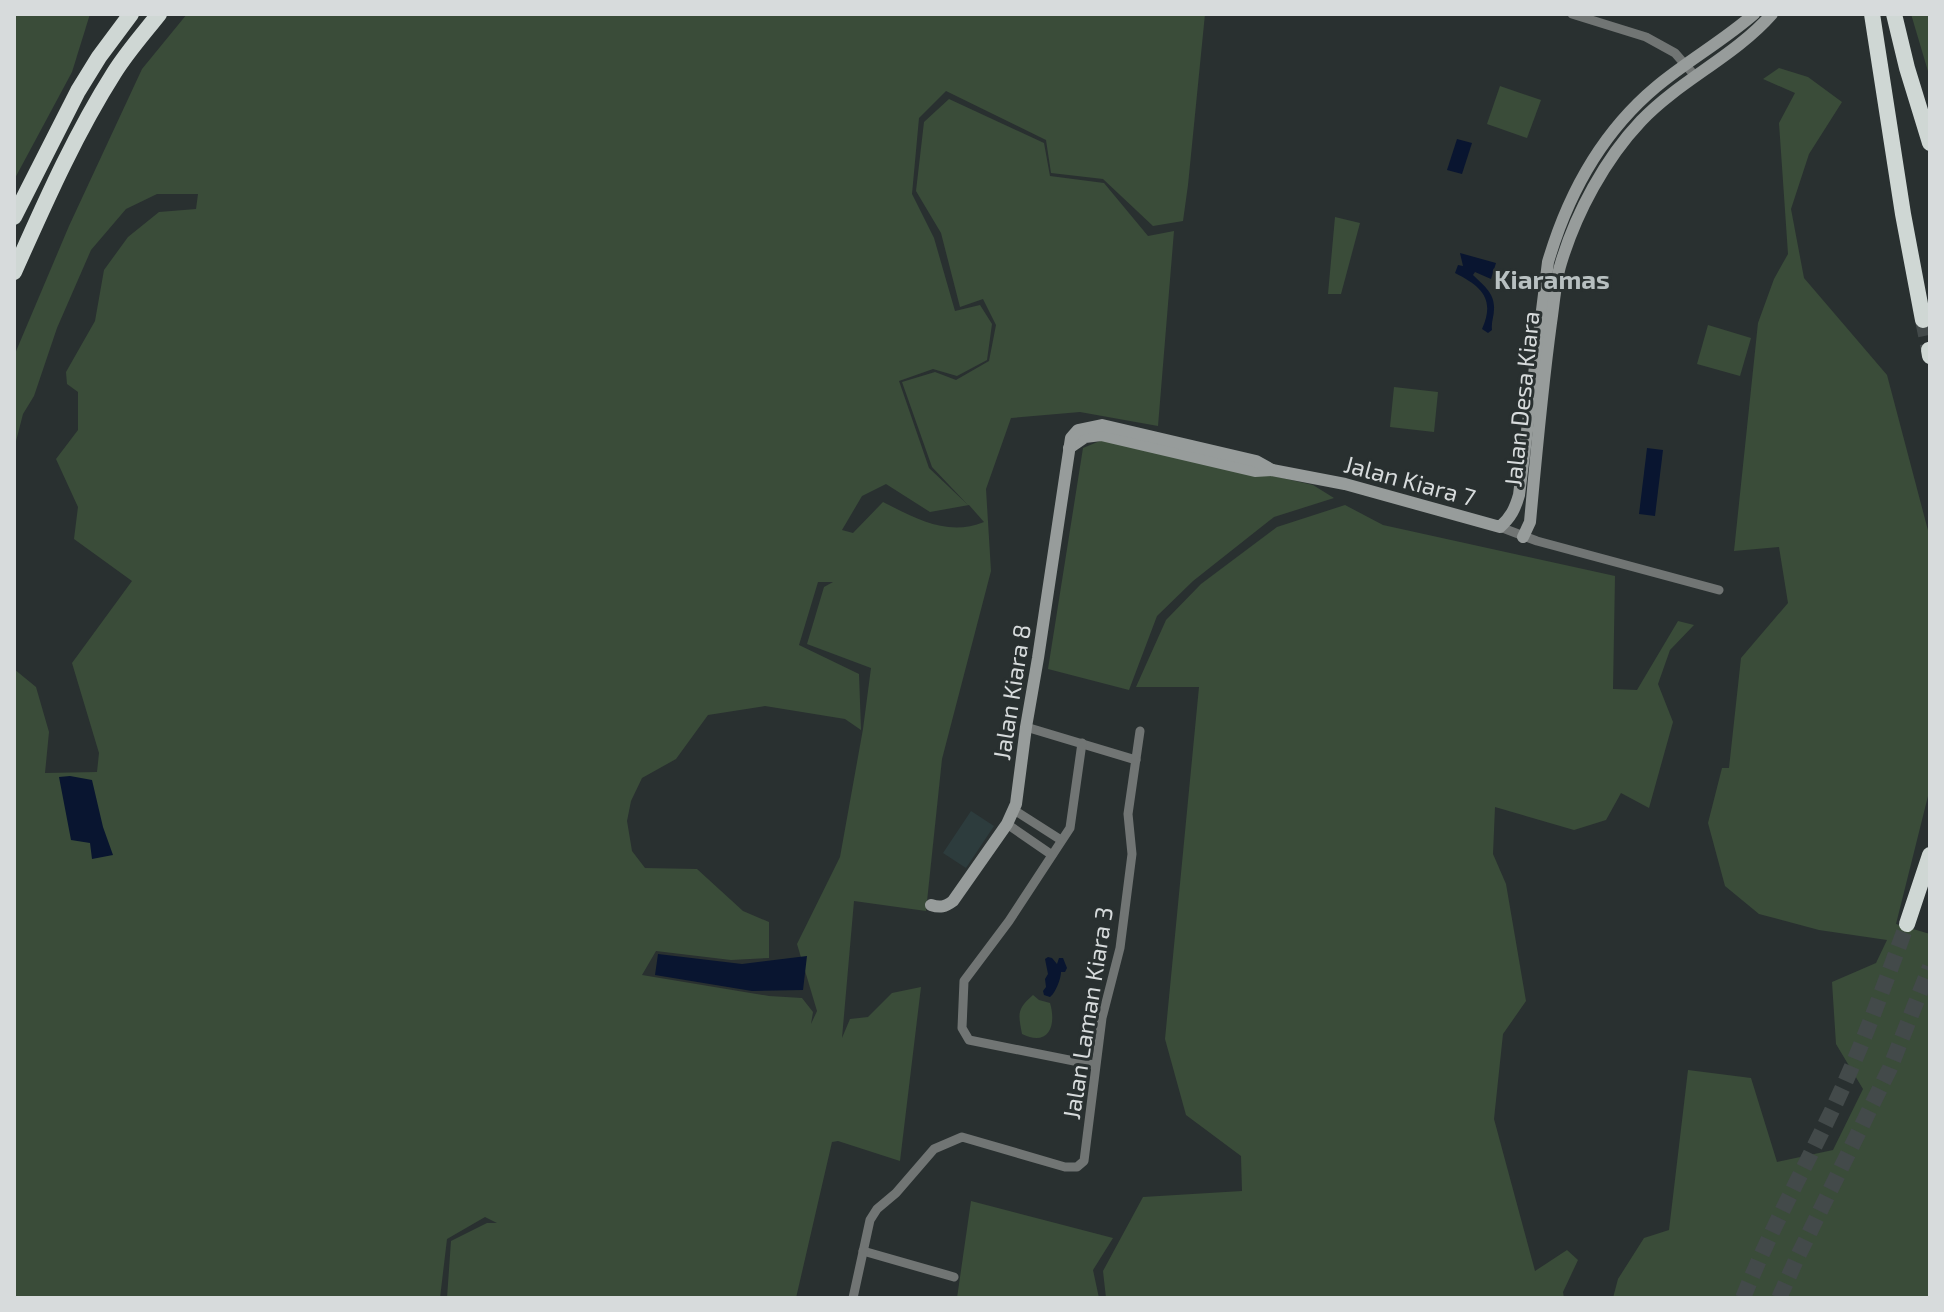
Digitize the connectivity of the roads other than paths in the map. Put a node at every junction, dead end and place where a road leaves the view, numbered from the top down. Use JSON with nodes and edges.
{"nodes":[{"id":1,"x":131,"y":14,"type":"edge"},
{"id":2,"x":159,"y":14,"type":"edge"},
{"id":3,"x":1572,"y":14,"type":"edge"},
{"id":4,"x":1754,"y":14,"type":"edge"},
{"id":5,"x":1772,"y":14,"type":"edge"},
{"id":6,"x":1872,"y":14,"type":"edge"},
{"id":7,"x":1894,"y":14,"type":"edge"},
{"id":8,"x":1686,"y":64,"type":"junction"},
{"id":9,"x":1696,"y":77,"type":"junction"},
{"id":10,"x":1930,"y":143,"type":"edge"},
{"id":11,"x":14,"y":217,"type":"edge"},
{"id":12,"x":14,"y":272,"type":"edge"},
{"id":13,"x":1923,"y":320,"type":"dead end"},
{"id":14,"x":1272,"y":470,"type":"joint"},
{"id":15,"x":1500,"y":527,"type":"junction"},
{"id":16,"x":1523,"y":537,"type":"junction"},
{"id":17,"x":1719,"y":590,"type":"dead end"},
{"id":18,"x":1026,"y":727,"type":"junction"},
{"id":19,"x":1140,"y":731,"type":"dead end"},
{"id":20,"x":1082,"y":743,"type":"junction"},
{"id":21,"x":1136,"y":760,"type":"junction"},
{"id":22,"x":1014,"y":810,"type":"junction"},
{"id":23,"x":1007,"y":824,"type":"junction"},
{"id":24,"x":1061,"y":840,"type":"junction"},
{"id":25,"x":1052,"y":855,"type":"junction"},
{"id":26,"x":1930,"y":855,"type":"edge"},
{"id":27,"x":931,"y":905,"type":"dead end"},
{"id":28,"x":1907,"y":924,"type":"tunnel mouth"},
{"id":29,"x":1094,"y":1065,"type":"junction"},
{"id":30,"x":863,"y":1251,"type":"junction"},
{"id":31,"x":954,"y":1277,"type":"dead end"},
{"id":32,"x":853,"y":1298,"type":"edge"}],
"edges":[{"from":1,"to":11,"type":"highway"},
{"from":2,"to":12,"type":"highway"},
{"from":3,"to":8,"type":"street"},
{"from":4,"to":8,"type":"main road","name":"Jalan Desa Kiara"},
{"from":5,"to":9,"type":"main road","name":"Jalan Desa Kiara"},
{"from":6,"to":13,"type":"highway"},
{"from":7,"to":10,"type":"highway"},
{"from":8,"to":9,"type":"street"},
{"from":8,"to":15,"type":"main road","name":"Jalan Desa Kiara"},
{"from":9,"to":16,"type":"main road","name":"Jalan Desa Kiara"},
{"from":14,"to":15,"type":"main road","name":"Jalan Kiara 7"},
{"from":14,"to":18,"type":"main road","name":"Jalan Kiara 8"},
{"from":15,"to":16,"type":"street","name":"Jalan Kiara 7"},
{"from":16,"to":17,"type":"street","name":"Jalan Kiara 7"},
{"from":18,"to":20,"type":"street"},
{"from":18,"to":22,"type":"main road","name":"Jalan Kiara 8"},
{"from":19,"to":21,"type":"street","name":"Jalan Laman Kiara 3"},
{"from":20,"to":21,"type":"street"},
{"from":20,"to":24,"type":"street"},
{"from":21,"to":29,"type":"street","name":"Jalan Laman Kiara 3"},
{"from":22,"to":23,"type":"main road","name":"Jalan Kiara 8"},
{"from":22,"to":24,"type":"street"},
{"from":23,"to":25,"type":"street"},
{"from":23,"to":27,"type":"main road","name":"Jalan Kiara 8"},
{"from":24,"to":25,"type":"street"},
{"from":25,"to":29,"type":"street"},
{"from":26,"to":28,"type":"highway"},
{"from":29,"to":30,"type":"street","name":"Jalan Laman Kiara 3"},
{"from":30,"to":31,"type":"street"},
{"from":30,"to":32,"type":"street","name":"Jalan Laman Kiara 3"}]}
